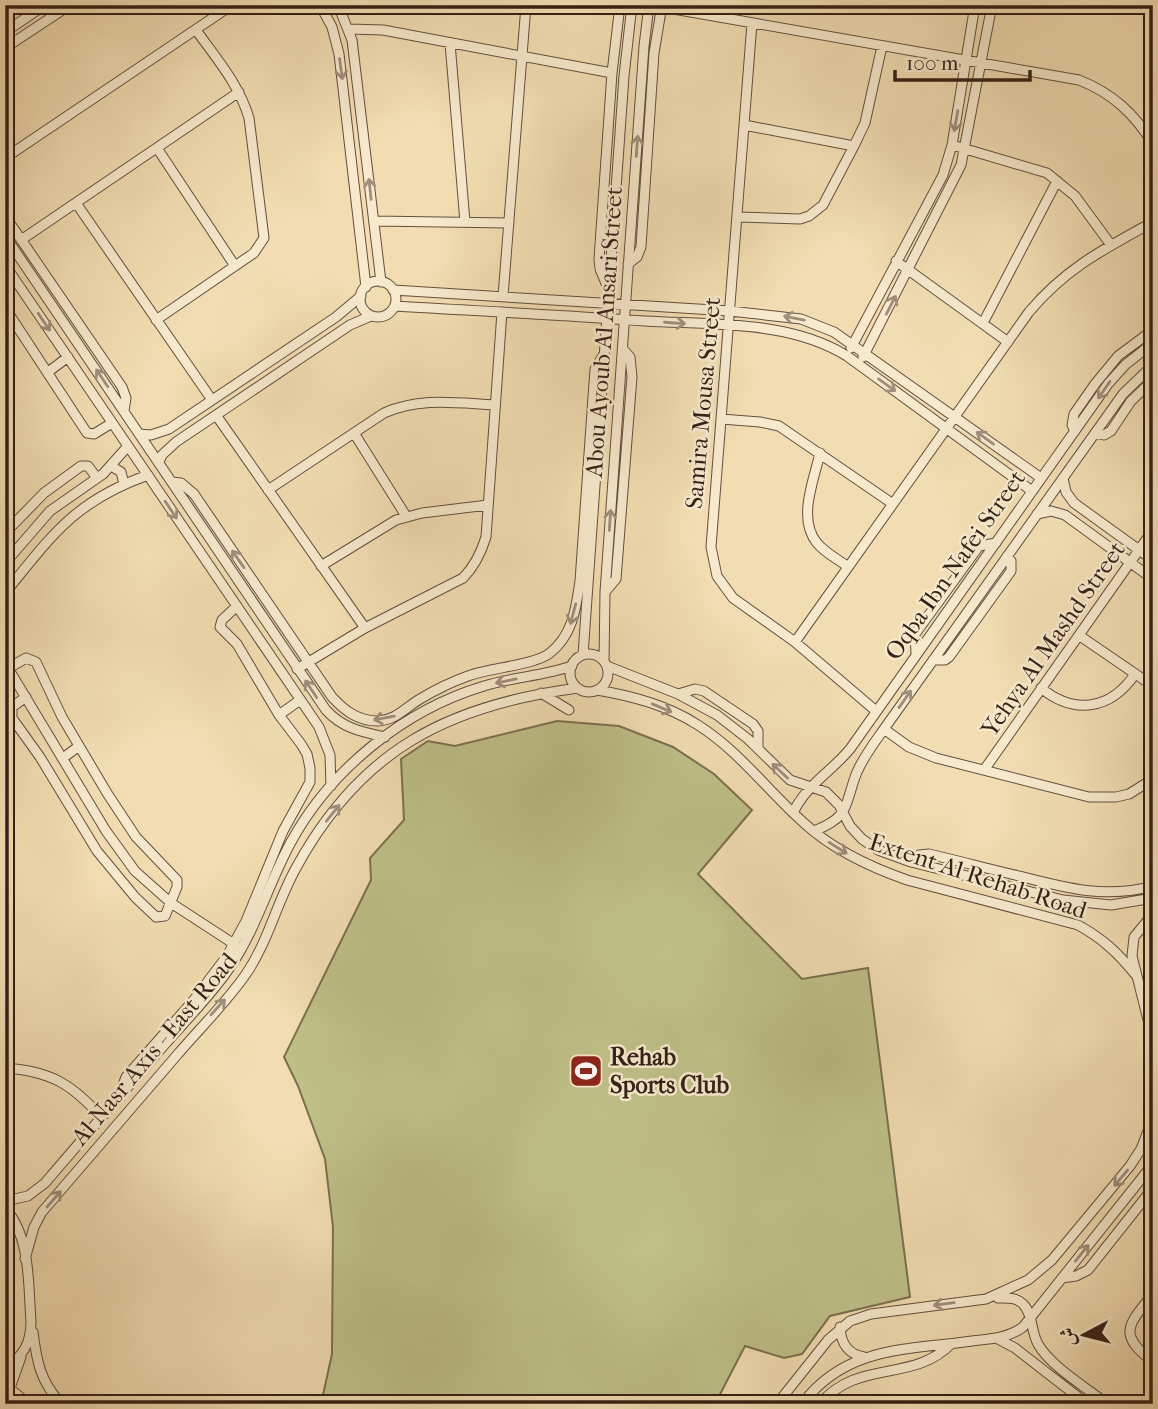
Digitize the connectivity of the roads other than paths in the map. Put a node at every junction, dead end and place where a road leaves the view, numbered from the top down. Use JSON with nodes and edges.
{"nodes":[{"id":1,"x":45,"y":5,"type":"edge"},
{"id":2,"x":70,"y":5,"type":"edge"},
{"id":3,"x":232,"y":5,"type":"edge"},
{"id":4,"x":320,"y":5,"type":"edge"},
{"id":5,"x":338,"y":5,"type":"edge"},
{"id":6,"x":526,"y":5,"type":"edge"},
{"id":7,"x":620,"y":5,"type":"edge"},
{"id":8,"x":632,"y":5,"type":"edge"},
{"id":9,"x":649,"y":5,"type":"edge"},
{"id":10,"x":975,"y":5,"type":"edge"},
{"id":11,"x":992,"y":5,"type":"edge"},
{"id":12,"x":1137,"y":5,"type":"edge"},
{"id":13,"x":662,"y":6,"type":"edge"},
{"id":14,"x":1153,"y":14,"type":"edge"},
{"id":15,"x":752,"y":23,"type":"junction"},
{"id":16,"x":349,"y":29,"type":"junction"},
{"id":17,"x":196,"y":30,"type":"junction"},
{"id":18,"x":5,"y":32,"type":"edge"},
{"id":19,"x":450,"y":43,"type":"junction"},
{"id":20,"x":882,"y":46,"type":"junction"},
{"id":21,"x":5,"y":48,"type":"edge"},
{"id":22,"x":522,"y":56,"type":"junction"},
{"id":23,"x":966,"y":60,"type":"junction"},
{"id":24,"x":981,"y":63,"type":"junction"},
{"id":25,"x":612,"y":73,"type":"junction"},
{"id":26,"x":239,"y":92,"type":"junction"},
{"id":27,"x":744,"y":125,"type":"junction"},
{"id":28,"x":1153,"y":144,"type":"edge"},
{"id":29,"x":951,"y":145,"type":"junction"},
{"id":30,"x":854,"y":146,"type":"junction"},
{"id":31,"x":157,"y":148,"type":"junction"},
{"id":32,"x":965,"y":149,"type":"junction"},
{"id":33,"x":5,"y":158,"type":"edge"},
{"id":34,"x":1058,"y":181,"type":"junction"},
{"id":35,"x":76,"y":203,"type":"junction"},
{"id":36,"x":5,"y":216,"type":"edge"},
{"id":37,"x":737,"y":216,"type":"junction"},
{"id":38,"x":374,"y":221,"type":"junction"},
{"id":39,"x":465,"y":222,"type":"junction"},
{"id":40,"x":1153,"y":222,"type":"edge"},
{"id":41,"x":509,"y":223,"type":"junction"},
{"id":42,"x":5,"y":236,"type":"edge"},
{"id":43,"x":21,"y":240,"type":"junction"},
{"id":44,"x":1111,"y":245,"type":"junction"},
{"id":45,"x":895,"y":261,"type":"junction"},
{"id":46,"x":628,"y":264,"type":"junction"},
{"id":47,"x":5,"y":265,"type":"edge"},
{"id":48,"x":235,"y":266,"type":"junction"},
{"id":49,"x":908,"y":271,"type":"junction"},
{"id":50,"x":380,"y":282,"type":"junction"},
{"id":51,"x":366,"y":286,"type":"junction"},
{"id":52,"x":609,"y":289,"type":"junction"},
{"id":53,"x":393,"y":290,"type":"junction"},
{"id":54,"x":361,"y":296,"type":"junction"},
{"id":55,"x":503,"y":296,"type":"junction"},
{"id":56,"x":608,"y":303,"type":"junction"},
{"id":57,"x":625,"y":304,"type":"junction"},
{"id":58,"x":395,"y":306,"type":"junction"},
{"id":59,"x":5,"y":308,"type":"edge"},
{"id":60,"x":730,"y":311,"type":"junction"},
{"id":61,"x":502,"y":312,"type":"junction"},
{"id":62,"x":371,"y":316,"type":"junction"},
{"id":63,"x":607,"y":318,"type":"junction"},
{"id":64,"x":156,"y":320,"type":"junction"},
{"id":65,"x":624,"y":320,"type":"junction"},
{"id":66,"x":983,"y":323,"type":"junction"},
{"id":67,"x":729,"y":326,"type":"junction"},
{"id":68,"x":1153,"y":330,"type":"edge"},
{"id":69,"x":1008,"y":342,"type":"junction"},
{"id":70,"x":1153,"y":343,"type":"edge"},
{"id":71,"x":852,"y":345,"type":"junction"},
{"id":72,"x":865,"y":354,"type":"junction"},
{"id":73,"x":846,"y":356,"type":"junction"},
{"id":74,"x":68,"y":358,"type":"junction"},
{"id":75,"x":859,"y":365,"type":"junction"},
{"id":76,"x":1153,"y":365,"type":"edge"},
{"id":77,"x":48,"y":372,"type":"junction"},
{"id":78,"x":1153,"y":380,"type":"edge"},
{"id":79,"x":212,"y":400,"type":"junction"},
{"id":80,"x":495,"y":405,"type":"junction"},
{"id":81,"x":124,"y":411,"type":"junction"},
{"id":82,"x":216,"y":415,"type":"junction"},
{"id":83,"x":955,"y":416,"type":"junction"},
{"id":84,"x":722,"y":419,"type":"junction"},
{"id":85,"x":112,"y":423,"type":"junction"},
{"id":86,"x":946,"y":429,"type":"junction"},
{"id":87,"x":1075,"y":430,"type":"junction"},
{"id":88,"x":139,"y":433,"type":"junction"},
{"id":89,"x":354,"y":433,"type":"junction"},
{"id":90,"x":1095,"y":433,"type":"junction"},
{"id":91,"x":128,"y":446,"type":"junction"},
{"id":92,"x":820,"y":453,"type":"junction"},
{"id":93,"x":159,"y":462,"type":"junction"},
{"id":94,"x":111,"y":466,"type":"junction"},
{"id":95,"x":148,"y":475,"type":"junction"},
{"id":96,"x":97,"y":478,"type":"junction"},
{"id":97,"x":1041,"y":478,"type":"junction"},
{"id":98,"x":1063,"y":478,"type":"junction"},
{"id":99,"x":172,"y":482,"type":"junction"},
{"id":100,"x":124,"y":484,"type":"junction"},
{"id":101,"x":268,"y":490,"type":"junction"},
{"id":102,"x":1032,"y":491,"type":"junction"},
{"id":103,"x":893,"y":504,"type":"junction"},
{"id":104,"x":488,"y":505,"type":"junction"},
{"id":105,"x":1037,"y":514,"type":"junction"},
{"id":106,"x":407,"y":516,"type":"junction"},
{"id":107,"x":1153,"y":530,"type":"edge"},
{"id":108,"x":5,"y":533,"type":"edge"},
{"id":109,"x":1139,"y":550,"type":"junction"},
{"id":110,"x":6,"y":560,"type":"edge"},
{"id":111,"x":1153,"y":560,"type":"edge"},
{"id":112,"x":1130,"y":562,"type":"junction"},
{"id":113,"x":321,"y":566,"type":"junction"},
{"id":114,"x":848,"y":566,"type":"junction"},
{"id":115,"x":1153,"y":579,"type":"edge"},
{"id":116,"x":584,"y":581,"type":"junction"},
{"id":117,"x":5,"y":593,"type":"edge"},
{"id":118,"x":237,"y":606,"type":"junction"},
{"id":119,"x":365,"y":628,"type":"junction"},
{"id":120,"x":1080,"y":636,"type":"junction"},
{"id":121,"x":278,"y":641,"type":"junction"},
{"id":122,"x":794,"y":642,"type":"junction"},
{"id":123,"x":267,"y":651,"type":"junction"},
{"id":124,"x":583,"y":655,"type":"junction"},
{"id":125,"x":309,"y":661,"type":"junction"},
{"id":126,"x":606,"y":664,"type":"junction"},
{"id":127,"x":7,"y":665,"type":"edge"},
{"id":128,"x":572,"y":666,"type":"junction"},
{"id":129,"x":297,"y":669,"type":"junction"},
{"id":130,"x":1135,"y":674,"type":"junction"},
{"id":131,"x":1153,"y":686,"type":"edge"},
{"id":132,"x":578,"y":688,"type":"junction"},
{"id":133,"x":1041,"y":688,"type":"junction"},
{"id":134,"x":597,"y":690,"type":"junction"},
{"id":135,"x":541,"y":693,"type":"junction"},
{"id":136,"x":678,"y":694,"type":"junction"},
{"id":137,"x":26,"y":697,"type":"junction"},
{"id":138,"x":300,"y":700,"type":"junction"},
{"id":139,"x":326,"y":710,"type":"junction"},
{"id":140,"x":569,"y":710,"type":"dead end"},
{"id":141,"x":876,"y":711,"type":"junction"},
{"id":142,"x":279,"y":715,"type":"junction"},
{"id":143,"x":313,"y":719,"type":"junction"},
{"id":144,"x":884,"y":729,"type":"junction"},
{"id":145,"x":385,"y":737,"type":"junction"},
{"id":146,"x":79,"y":746,"type":"junction"},
{"id":147,"x":850,"y":749,"type":"junction"},
{"id":148,"x":758,"y":750,"type":"junction"},
{"id":149,"x":63,"y":758,"type":"junction"},
{"id":150,"x":864,"y":759,"type":"junction"},
{"id":151,"x":984,"y":770,"type":"junction"},
{"id":152,"x":1153,"y":779,"type":"edge"},
{"id":153,"x":331,"y":786,"type":"junction"},
{"id":154,"x":809,"y":788,"type":"junction"},
{"id":155,"x":94,"y":810,"type":"junction"},
{"id":156,"x":793,"y":813,"type":"junction"},
{"id":157,"x":843,"y":813,"type":"junction"},
{"id":158,"x":78,"y":820,"type":"junction"},
{"id":159,"x":814,"y":831,"type":"junction"},
{"id":160,"x":277,"y":858,"type":"junction"},
{"id":161,"x":911,"y":862,"type":"junction"},
{"id":162,"x":1153,"y":886,"type":"edge"},
{"id":163,"x":1083,"y":891,"type":"junction"},
{"id":164,"x":1152,"y":898,"type":"edge"},
{"id":165,"x":171,"y":903,"type":"junction"},
{"id":166,"x":1081,"y":904,"type":"junction"},
{"id":167,"x":1153,"y":909,"type":"edge"},
{"id":168,"x":1153,"y":914,"type":"edge"},
{"id":169,"x":234,"y":944,"type":"junction"},
{"id":170,"x":1135,"y":974,"type":"junction"},
{"id":171,"x":1153,"y":1040,"type":"edge"},
{"id":172,"x":5,"y":1068,"type":"edge"},
{"id":173,"x":118,"y":1098,"type":"junction"},
{"id":174,"x":101,"y":1117,"type":"junction"},
{"id":175,"x":1153,"y":1118,"type":"edge"},
{"id":176,"x":89,"y":1131,"type":"junction"},
{"id":177,"x":102,"y":1143,"type":"junction"},
{"id":178,"x":1153,"y":1164,"type":"edge"},
{"id":179,"x":1153,"y":1188,"type":"edge"},
{"id":180,"x":5,"y":1201,"type":"edge"},
{"id":181,"x":5,"y":1208,"type":"edge"},
{"id":182,"x":25,"y":1259,"type":"junction"},
{"id":183,"x":1062,"y":1278,"type":"junction"},
{"id":184,"x":1153,"y":1294,"type":"edge"},
{"id":185,"x":986,"y":1299,"type":"junction"},
{"id":186,"x":32,"y":1321,"type":"junction"},
{"id":187,"x":1030,"y":1321,"type":"junction"},
{"id":188,"x":840,"y":1327,"type":"junction"},
{"id":189,"x":996,"y":1338,"type":"junction"},
{"id":190,"x":951,"y":1344,"type":"junction"},
{"id":191,"x":22,"y":1355,"type":"junction"},
{"id":192,"x":864,"y":1357,"type":"junction"},
{"id":193,"x":1153,"y":1362,"type":"edge"},
{"id":194,"x":5,"y":1367,"type":"edge"},
{"id":195,"x":8,"y":1387,"type":"edge"},
{"id":196,"x":5,"y":1402,"type":"edge"},
{"id":197,"x":29,"y":1404,"type":"edge"},
{"id":198,"x":61,"y":1404,"type":"edge"},
{"id":199,"x":777,"y":1404,"type":"edge"},
{"id":200,"x":802,"y":1404,"type":"edge"},
{"id":201,"x":820,"y":1404,"type":"edge"},
{"id":202,"x":1087,"y":1404,"type":"edge"},
{"id":203,"x":1107,"y":1404,"type":"edge"}],
"edges":[{"from":1,"to":18,"type":"street"},
{"from":2,"to":21,"type":"street"},
{"from":3,"to":17,"type":"street"},
{"from":4,"to":51,"type":"street","one_way":true},
{"from":5,"to":16,"type":"street"},
{"from":6,"to":22,"type":"street"},
{"from":7,"to":25,"type":"street"},
{"from":8,"to":52,"type":"street","name":"Abou Ayoub Al Ansari Street"},
{"from":46,"to":9,"type":"street","name":"Abou Ayoub Al Ansari Street","one_way":true},
{"from":10,"to":23,"type":"street"},
{"from":11,"to":24,"type":"street"},
{"from":12,"to":14,"type":"street"},
{"from":13,"to":15,"type":"street"},
{"from":13,"to":46,"type":"street"},
{"from":15,"to":20,"type":"street"},
{"from":15,"to":27,"type":"street","name":"Samira Mousa Street"},
{"from":16,"to":19,"type":"street"},
{"from":38,"to":16,"type":"street","one_way":true},
{"from":17,"to":26,"type":"street"},
{"from":17,"to":33,"type":"street"},
{"from":19,"to":22,"type":"street"},
{"from":19,"to":39,"type":"street"},
{"from":20,"to":23,"type":"street"},
{"from":20,"to":30,"type":"street"},
{"from":22,"to":25,"type":"street"},
{"from":22,"to":41,"type":"street"},
{"from":23,"to":24,"type":"street"},
{"from":23,"to":29,"type":"street","one_way":true},
{"from":24,"to":28,"type":"street"},
{"from":24,"to":32,"type":"street"},
{"from":25,"to":52,"type":"street"},
{"from":26,"to":31,"type":"street"},
{"from":26,"to":48,"type":"street"},
{"from":27,"to":30,"type":"street"},
{"from":27,"to":37,"type":"street","name":"Samira Mousa Street"},
{"from":29,"to":32,"type":"street"},
{"from":29,"to":45,"type":"street"},
{"from":30,"to":37,"type":"street"},
{"from":31,"to":35,"type":"street"},
{"from":31,"to":48,"type":"street"},
{"from":32,"to":34,"type":"street"},
{"from":32,"to":49,"type":"street"},
{"from":34,"to":44,"type":"street"},
{"from":34,"to":66,"type":"street"},
{"from":35,"to":43,"type":"street"},
{"from":35,"to":64,"type":"street"},
{"from":36,"to":43,"type":"street"},
{"from":37,"to":60,"type":"street","name":"Samira Mousa Street"},
{"from":38,"to":39,"type":"street"},
{"from":38,"to":50,"type":"street"},
{"from":39,"to":41,"type":"street"},
{"from":40,"to":44,"type":"street"},
{"from":41,"to":55,"type":"street"},
{"from":81,"to":42,"type":"street","one_way":true},
{"from":43,"to":81,"type":"street"},
{"from":44,"to":69,"type":"street"},
{"from":45,"to":49,"type":"street"},
{"from":45,"to":71,"type":"street"},
{"from":46,"to":57,"type":"street","name":"Abou Ayoub Al Ansari Street"},
{"from":47,"to":74,"type":"street","one_way":true},
{"from":48,"to":64,"type":"street"},
{"from":49,"to":66,"type":"street"},
{"from":72,"to":49,"type":"street","one_way":true},
{"from":50,"to":51,"type":"street"},
{"from":50,"to":53,"type":"street"},
{"from":51,"to":54,"type":"street"},
{"from":52,"to":56,"type":"street","name":"Abou Ayoub Al Ansari Street"},
{"from":53,"to":55,"type":"street"},
{"from":53,"to":58,"type":"street"},
{"from":54,"to":62,"type":"street"},
{"from":54,"to":79,"type":"street"},
{"from":55,"to":56,"type":"street"},
{"from":56,"to":57,"type":"street"},
{"from":56,"to":63,"type":"street","name":"Abou Ayoub Al Ansari Street"},
{"from":57,"to":60,"type":"street"},
{"from":57,"to":65,"type":"street","name":"Abou Ayoub Al Ansari Street"},
{"from":58,"to":61,"type":"street"},
{"from":58,"to":62,"type":"street"},
{"from":59,"to":77,"type":"street"},
{"from":60,"to":67,"type":"street","name":"Samira Mousa Street"},
{"from":71,"to":60,"type":"street","one_way":true},
{"from":61,"to":63,"type":"street"},
{"from":61,"to":80,"type":"street"},
{"from":62,"to":82,"type":"street"},
{"from":63,"to":65,"type":"street"},
{"from":63,"to":116,"type":"street","name":"Abou Ayoub Al Ansari Street"},
{"from":64,"to":79,"type":"street"},
{"from":65,"to":67,"type":"street","one_way":true},
{"from":126,"to":65,"type":"street","name":"Abou Ayoub Al Ansari Street","one_way":true},
{"from":66,"to":69,"type":"street"},
{"from":67,"to":73,"type":"street"},
{"from":67,"to":84,"type":"street","name":"Samira Mousa Street"},
{"from":68,"to":87,"type":"street"},
{"from":69,"to":83,"type":"street"},
{"from":70,"to":87,"type":"street","name":"Oqba Ibn Nafei Street","one_way":true},
{"from":71,"to":72,"type":"street"},
{"from":71,"to":73,"type":"street"},
{"from":72,"to":75,"type":"street"},
{"from":72,"to":83,"type":"street"},
{"from":73,"to":75,"type":"street"},
{"from":74,"to":77,"type":"street"},
{"from":74,"to":85,"type":"street"},
{"from":75,"to":86,"type":"street","one_way":true},
{"from":76,"to":90,"type":"street","name":"Oqba Ibn Nafei Street"},
{"from":77,"to":85,"type":"street"},
{"from":78,"to":90,"type":"street"},
{"from":79,"to":88,"type":"street"},
{"from":80,"to":89,"type":"street"},
{"from":80,"to":104,"type":"street"},
{"from":81,"to":88,"type":"street"},
{"from":82,"to":93,"type":"street"},
{"from":82,"to":101,"type":"street"},
{"from":83,"to":86,"type":"street"},
{"from":97,"to":83,"type":"street","one_way":true},
{"from":84,"to":92,"type":"street"},
{"from":84,"to":122,"type":"street","name":"Samira Mousa Street"},
{"from":85,"to":91,"type":"street"},
{"from":86,"to":102,"type":"street"},
{"from":86,"to":103,"type":"street"},
{"from":87,"to":97,"type":"street","name":"Oqba Ibn Nafei Street"},
{"from":88,"to":93,"type":"street"},
{"from":89,"to":101,"type":"street"},
{"from":89,"to":106,"type":"street"},
{"from":90,"to":98,"type":"street","name":"Oqba Ibn Nafei Street"},
{"from":91,"to":94,"type":"street"},
{"from":91,"to":95,"type":"street"},
{"from":92,"to":103,"type":"street"},
{"from":92,"to":114,"type":"street"},
{"from":93,"to":99,"type":"street"},
{"from":94,"to":96,"type":"street"},
{"from":94,"to":100,"type":"street"},
{"from":95,"to":100,"type":"street"},
{"from":95,"to":118,"type":"street","one_way":true},
{"from":96,"to":108,"type":"street"},
{"from":96,"to":110,"type":"street"},
{"from":97,"to":102,"type":"street","name":"Oqba Ibn Nafei Street"},
{"from":98,"to":105,"type":"street","name":"Oqba Ibn Nafei Street"},
{"from":98,"to":109,"type":"street"},
{"from":99,"to":121,"type":"street"},
{"from":125,"to":99,"type":"street","one_way":true},
{"from":100,"to":117,"type":"street"},
{"from":101,"to":113,"type":"street"},
{"from":102,"to":141,"type":"street","name":"Oqba Ibn Nafei Street"},
{"from":103,"to":114,"type":"street"},
{"from":104,"to":106,"type":"street"},
{"from":104,"to":119,"type":"street"},
{"from":105,"to":112,"type":"street"},
{"from":144,"to":105,"type":"street","name":"Oqba Ibn Nafei Street","one_way":true},
{"from":106,"to":113,"type":"street"},
{"from":107,"to":109,"type":"street","name":"Yehya Al Mashd Street"},
{"from":109,"to":111,"type":"street"},
{"from":109,"to":112,"type":"street","name":"Yehya Al Mashd Street"},
{"from":112,"to":115,"type":"street"},
{"from":112,"to":120,"type":"street","name":"Yehya Al Mashd Street"},
{"from":113,"to":119,"type":"street"},
{"from":114,"to":122,"type":"street"},
{"from":116,"to":124,"type":"street","name":"Abou Ayoub Al Ansari Street"},
{"from":116,"to":125,"type":"street","one_way":true},
{"from":118,"to":123,"type":"street"},
{"from":118,"to":142,"type":"street"},
{"from":119,"to":125,"type":"street"},
{"from":120,"to":130,"type":"street"},
{"from":120,"to":133,"type":"street","name":"Yehya Al Mashd Street"},
{"from":121,"to":123,"type":"street"},
{"from":121,"to":129,"type":"street"},
{"from":122,"to":141,"type":"street","name":"Samira Mousa Street"},
{"from":123,"to":138,"type":"street"},
{"from":124,"to":126,"type":"street"},
{"from":124,"to":128,"type":"street"},
{"from":125,"to":129,"type":"street"},
{"from":126,"to":134,"type":"street"},
{"from":126,"to":136,"type":"street","name":"Extent Al Rehab Road"},
{"from":127,"to":137,"type":"street"},
{"from":127,"to":146,"type":"street"},
{"from":128,"to":132,"type":"street"},
{"from":128,"to":145,"type":"street","name":"Al Nasr Axis - East Road","one_way":true},
{"from":139,"to":129,"type":"street","one_way":true},
{"from":130,"to":131,"type":"street"},
{"from":130,"to":133,"type":"street"},
{"from":132,"to":134,"type":"street"},
{"from":132,"to":135,"type":"street","name":"Al Nasr Axis - East Road"},
{"from":133,"to":151,"type":"street","name":"Yehya Al Mashd Street"},
{"from":134,"to":156,"type":"street","name":"Extent Al Rehab Road","one_way":true},
{"from":135,"to":140,"type":"street"},
{"from":177,"to":135,"type":"street","name":"Al Nasr Axis - East Road","one_way":true},
{"from":136,"to":148,"type":"street","name":"Extent Al Rehab Road"},
{"from":136,"to":148,"type":"street"},
{"from":137,"to":149,"type":"street"},
{"from":137,"to":158,"type":"street"},
{"from":138,"to":142,"type":"street"},
{"from":138,"to":143,"type":"street"},
{"from":139,"to":143,"type":"street"},
{"from":139,"to":145,"type":"street"},
{"from":141,"to":147,"type":"street","name":"Oqba Ibn Nafei Street"},
{"from":142,"to":160,"type":"street"},
{"from":143,"to":153,"type":"street"},
{"from":144,"to":150,"type":"street","name":"Oqba Ibn Nafei Street"},
{"from":144,"to":151,"type":"street"},
{"from":145,"to":153,"type":"street","name":"Al Nasr Axis - East Road"},
{"from":146,"to":149,"type":"street"},
{"from":146,"to":165,"type":"street"},
{"from":147,"to":150,"type":"street"},
{"from":147,"to":154,"type":"street","name":"Oqba Ibn Nafei Street"},
{"from":154,"to":148,"type":"street","name":"Extent Al Rehab Road","one_way":true},
{"from":149,"to":155,"type":"street"},
{"from":150,"to":157,"type":"street","name":"Oqba Ibn Nafei Street"},
{"from":151,"to":152,"type":"street"},
{"from":153,"to":160,"type":"street","name":"Al Nasr Axis - East Road"},
{"from":154,"to":156,"type":"street","name":"Oqba Ibn Nafei Street"},
{"from":154,"to":157,"type":"street","name":"Extent Al Rehab Road"},
{"from":155,"to":158,"type":"street"},
{"from":155,"to":165,"type":"street"},
{"from":156,"to":159,"type":"street","name":"Extent Al Rehab Road"},
{"from":157,"to":159,"type":"street"},
{"from":157,"to":161,"type":"street","name":"Extent Al Rehab Road"},
{"from":158,"to":165,"type":"street"},
{"from":159,"to":170,"type":"street","name":"Extent Al Rehab Road","one_way":true},
{"from":160,"to":169,"type":"street"},
{"from":160,"to":173,"type":"street","name":"Al Nasr Axis - East Road"},
{"from":161,"to":163,"type":"street"},
{"from":161,"to":166,"type":"street","name":"Extent Al Rehab Road"},
{"from":162,"to":163,"type":"street"},
{"from":163,"to":166,"type":"street"},
{"from":164,"to":166,"type":"street","name":"Extent Al Rehab Road"},
{"from":164,"to":167,"type":"street"},
{"from":165,"to":169,"type":"street"},
{"from":168,"to":170,"type":"street"},
{"from":169,"to":173,"type":"street"},
{"from":170,"to":171,"type":"street"},
{"from":172,"to":174,"type":"street"},
{"from":173,"to":174,"type":"street","name":"Al Nasr Axis - East Road"},
{"from":174,"to":176,"type":"street","name":"Al Nasr Axis - East Road"},
{"from":175,"to":185,"type":"street","one_way":true},
{"from":176,"to":177,"type":"street"},
{"from":176,"to":180,"type":"street","name":"Al Nasr Axis - East Road"},
{"from":182,"to":177,"type":"street","name":"Al Nasr Axis - East Road","one_way":true},
{"from":183,"to":178,"type":"street","one_way":true},
{"from":179,"to":183,"type":"street"},
{"from":181,"to":182,"type":"street"},
{"from":182,"to":186,"type":"street"},
{"from":183,"to":187,"type":"street"},
{"from":184,"to":193,"type":"street"},
{"from":185,"to":187,"type":"street"},
{"from":185,"to":188,"type":"street","one_way":true},
{"from":186,"to":191,"type":"street"},
{"from":186,"to":198,"type":"street"},
{"from":187,"to":189,"type":"street"},
{"from":187,"to":203,"type":"street"},
{"from":188,"to":192,"type":"street"},
{"from":188,"to":199,"type":"street"},
{"from":189,"to":190,"type":"street"},
{"from":189,"to":202,"type":"street"},
{"from":190,"to":192,"type":"street"},
{"from":190,"to":201,"type":"street"},
{"from":191,"to":194,"type":"street"},
{"from":191,"to":195,"type":"street"},
{"from":192,"to":200,"type":"street"},
{"from":195,"to":196,"type":"street"},
{"from":195,"to":197,"type":"street"}]}
